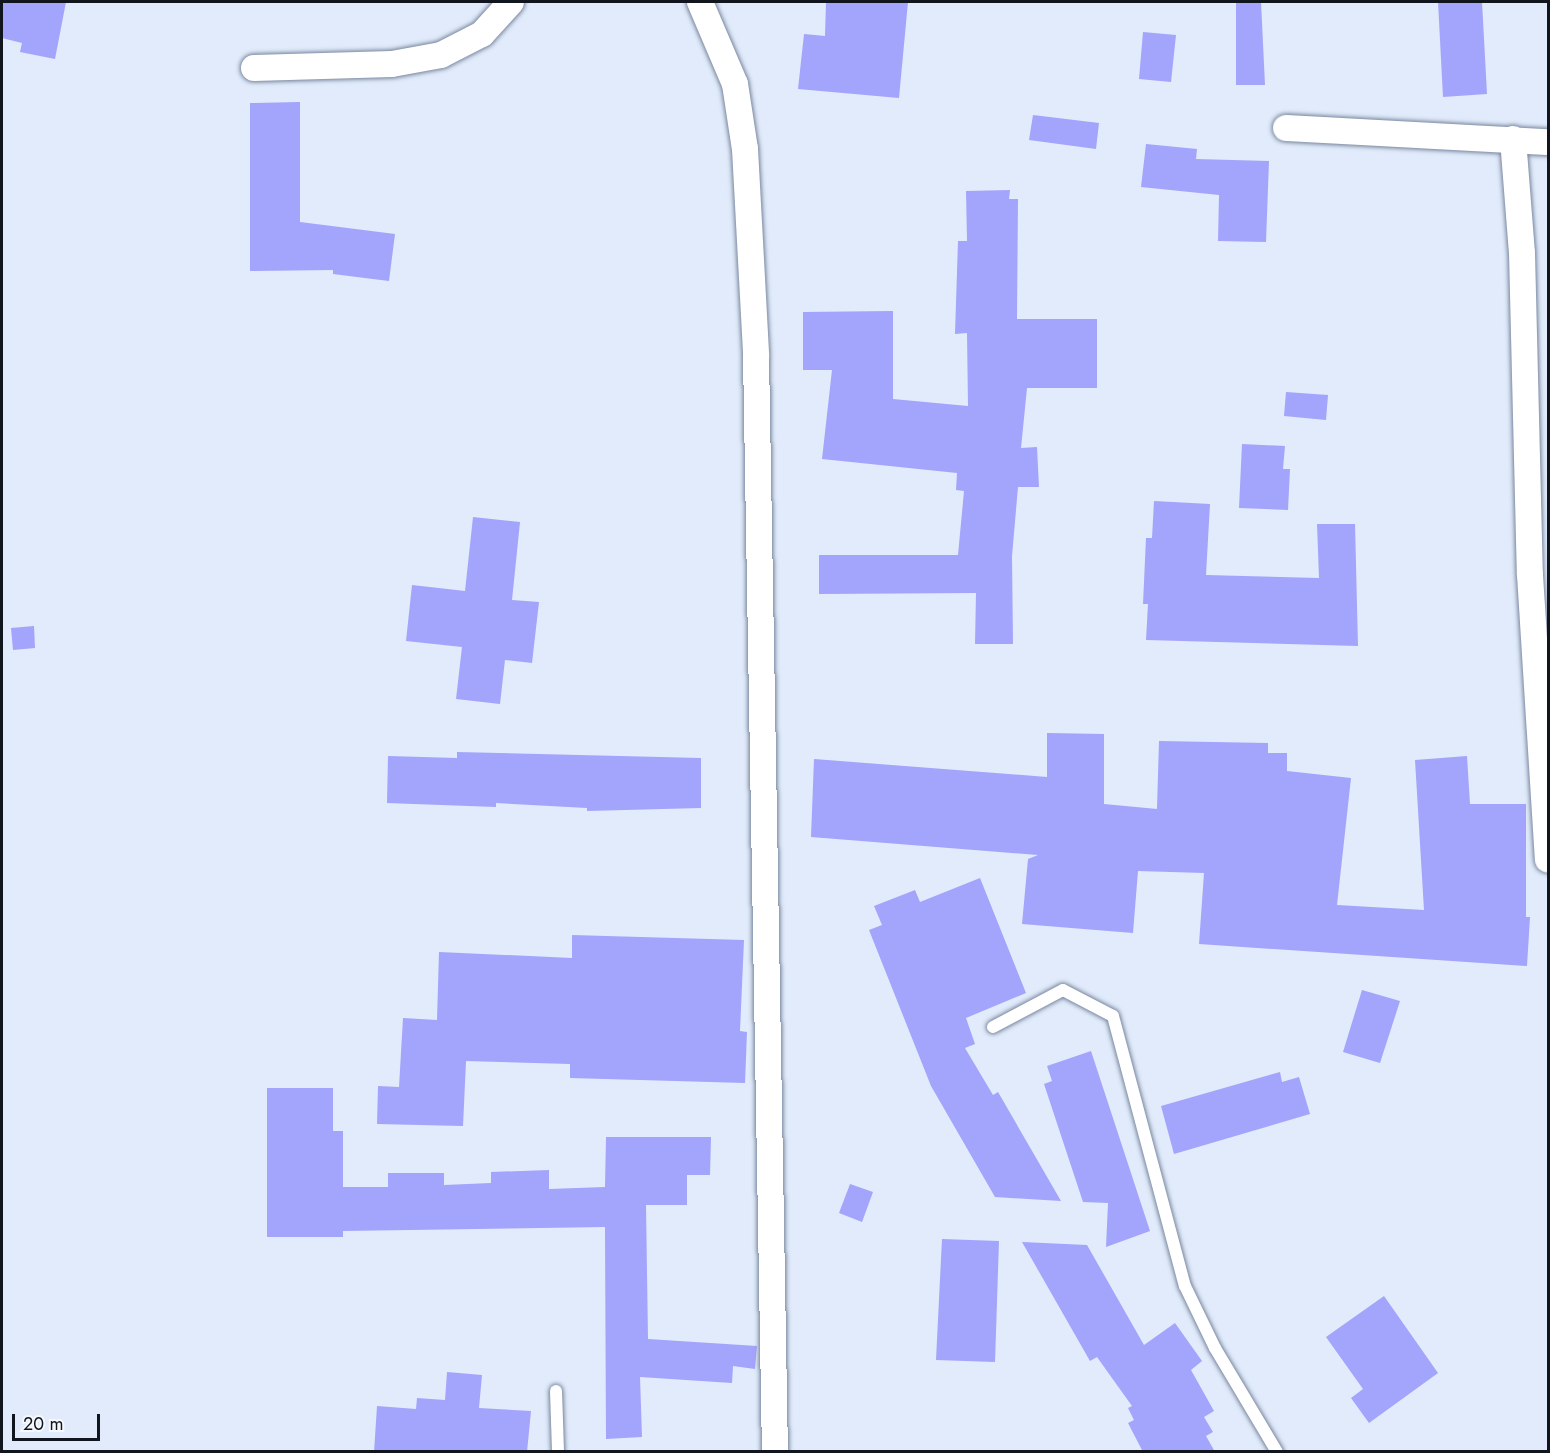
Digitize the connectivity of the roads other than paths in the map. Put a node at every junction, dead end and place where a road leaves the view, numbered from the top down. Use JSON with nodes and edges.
{"nodes":[{"id":1,"x":511,"y":2,"type":"edge"},
{"id":2,"x":700,"y":2,"type":"edge"},
{"id":3,"x":254,"y":68,"type":"dead end"},
{"id":4,"x":1286,"y":128,"type":"dead end"},
{"id":5,"x":1513,"y":139,"type":"junction"},
{"id":6,"x":1548,"y":142,"type":"edge"},
{"id":7,"x":1546,"y":806,"type":"edge"},
{"id":8,"x":1548,"y":859,"type":"edge"},
{"id":9,"x":993,"y":1027,"type":"dead end"},
{"id":10,"x":556,"y":1392,"type":"dead end"},
{"id":11,"x":558,"y":1452,"type":"edge"},
{"id":12,"x":775,"y":1452,"type":"edge"},
{"id":13,"x":1277,"y":1452,"type":"edge"}],
"edges":[{"from":1,"to":3,"type":"street"},
{"from":2,"to":12,"type":"street"},
{"from":4,"to":5,"type":"street"},
{"from":5,"to":6,"type":"street"},
{"from":5,"to":7,"type":"street"},
{"from":7,"to":8,"type":"street"},
{"from":9,"to":13,"type":"lane"},
{"from":10,"to":11,"type":"lane"}]}
